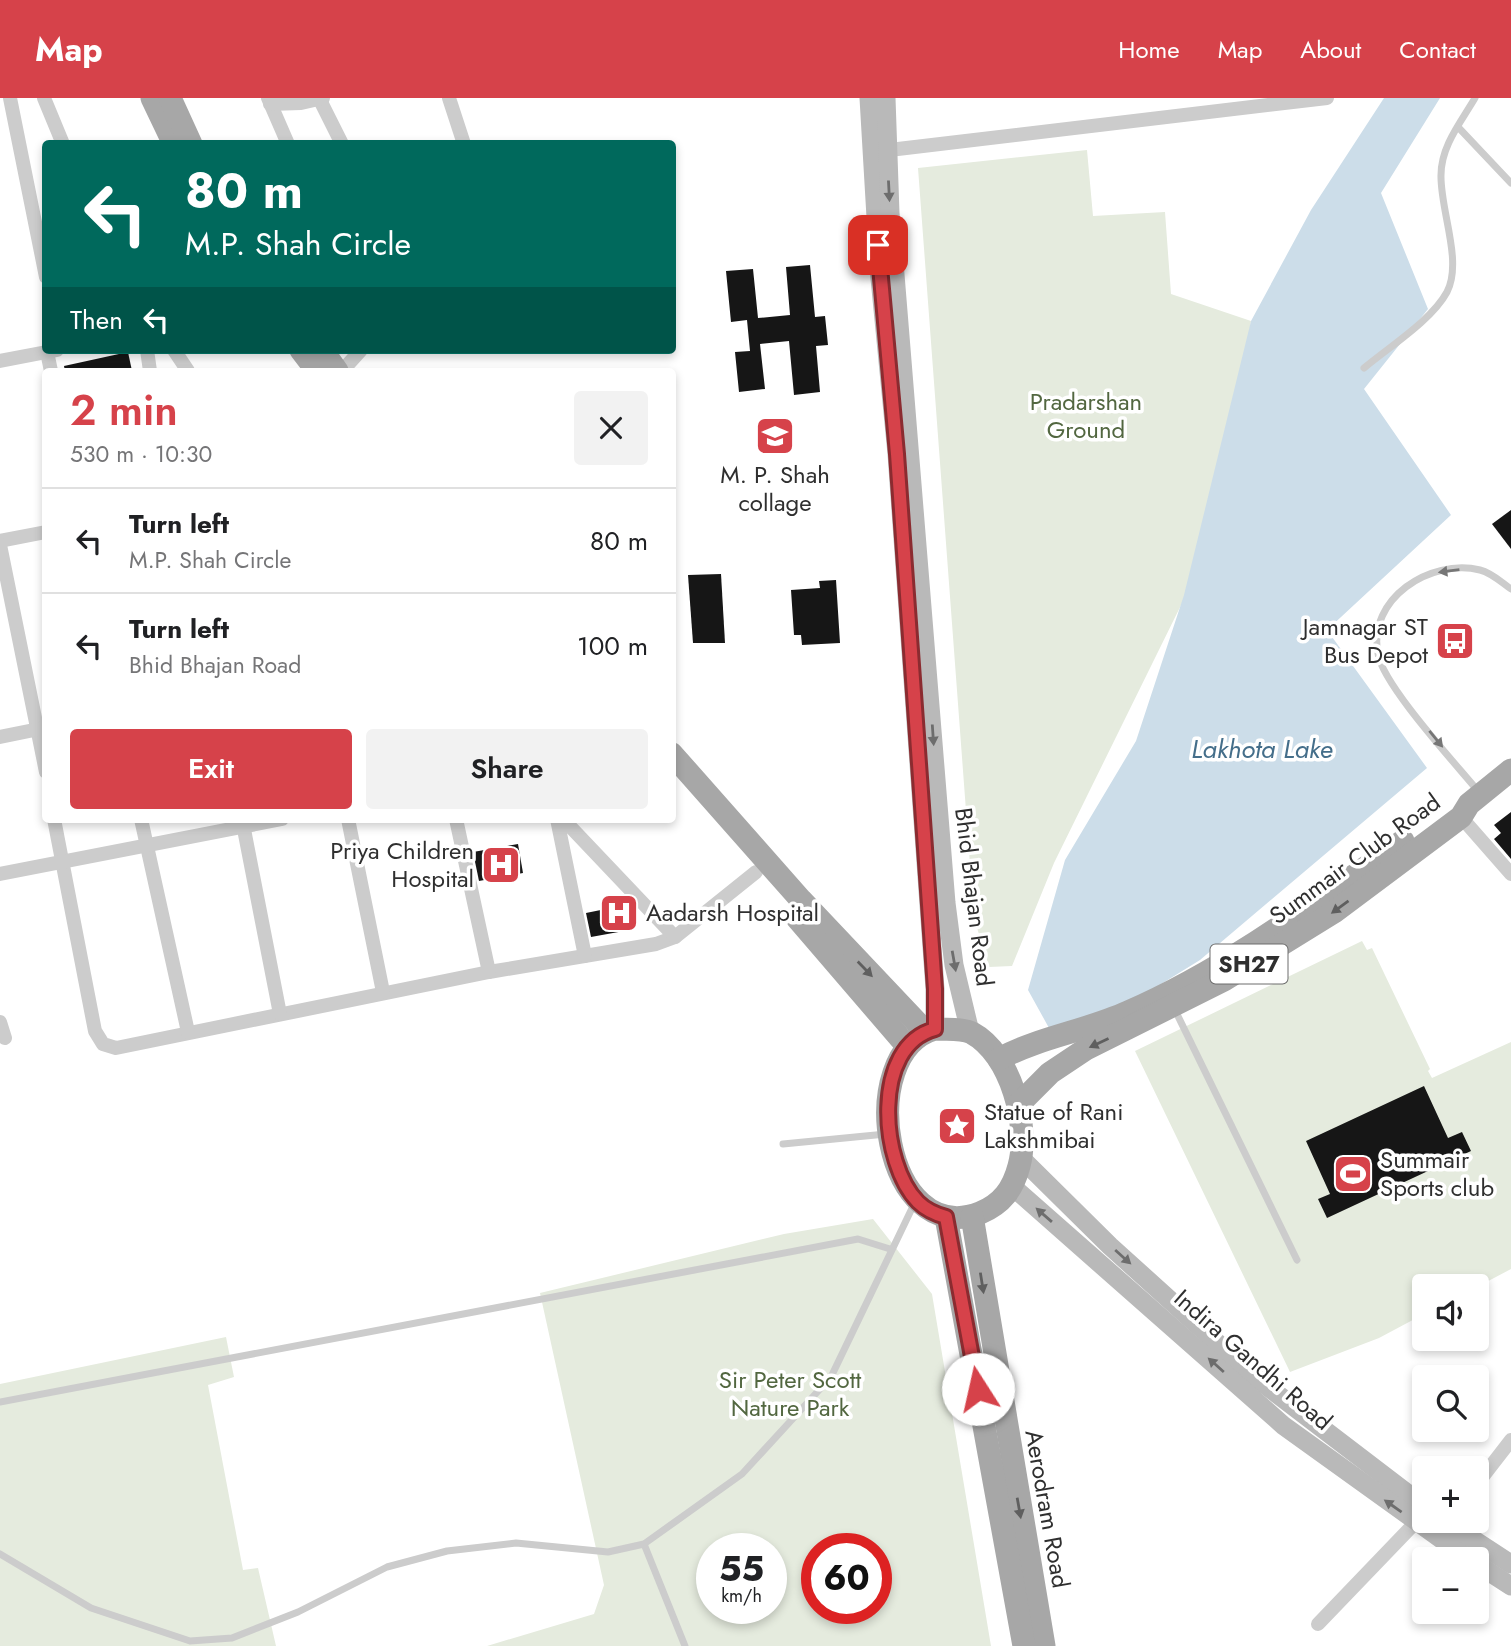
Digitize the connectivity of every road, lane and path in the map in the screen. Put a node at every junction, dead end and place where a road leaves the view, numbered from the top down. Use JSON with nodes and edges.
{"nodes":[{"id":1,"x":10,"y":98,"type":"edge"},
{"id":2,"x":44,"y":98,"type":"edge"},
{"id":3,"x":152,"y":98,"type":"edge"},
{"id":4,"x":170,"y":98,"type":"edge"},
{"id":5,"x":449,"y":98,"type":"edge"},
{"id":6,"x":869,"y":98,"type":"edge"},
{"id":7,"x":886,"y":98,"type":"edge"},
{"id":8,"x":1328,"y":98,"type":"edge"},
{"id":9,"x":1475,"y":98,"type":"edge"},
{"id":10,"x":322,"y":99,"type":"edge"},
{"id":11,"x":269,"y":101,"type":"edge"},
{"id":12,"x":1274,"y":102,"type":"edge"},
{"id":13,"x":1458,"y":127,"type":"junction"},
{"id":14,"x":61,"y":140,"type":"edge"},
{"id":15,"x":172,"y":140,"type":"edge"},
{"id":16,"x":189,"y":140,"type":"edge"},
{"id":17,"x":286,"y":140,"type":"edge"},
{"id":18,"x":340,"y":140,"type":"edge"},
{"id":19,"x":463,"y":140,"type":"edge"},
{"id":20,"x":879,"y":151,"type":"junction"},
{"id":21,"x":1511,"y":183,"type":"edge"},
{"id":22,"x":42,"y":257,"type":"edge"},
{"id":23,"x":42,"y":353,"type":"edge"},
{"id":24,"x":303,"y":354,"type":"edge"},
{"id":25,"x":325,"y":354,"type":"edge"},
{"id":26,"x":357,"y":354,"type":"edge"},
{"id":27,"x":0,"y":361,"type":"edge"},
{"id":28,"x":315,"y":368,"type":"edge"},
{"id":29,"x":337,"y":368,"type":"edge"},
{"id":30,"x":342,"y":368,"type":"edge"},
{"id":31,"x":1364,"y":368,"type":"dead end"},
{"id":32,"x":42,"y":532,"type":"edge"},
{"id":33,"x":0,"y":543,"type":"edge"},
{"id":34,"x":1511,"y":590,"type":"edge"},
{"id":35,"x":41,"y":728,"type":"edge"},
{"id":36,"x":0,"y":737,"type":"edge"},
{"id":37,"x":676,"y":759,"type":"edge"},
{"id":38,"x":1511,"y":770,"type":"edge"},
{"id":39,"x":676,"y":782,"type":"edge"},
{"id":40,"x":1470,"y":806,"type":"junction"},
{"id":41,"x":55,"y":823,"type":"edge"},
{"id":42,"x":142,"y":823,"type":"edge"},
{"id":43,"x":243,"y":823,"type":"edge"},
{"id":44,"x":349,"y":823,"type":"edge"},
{"id":45,"x":457,"y":823,"type":"edge"},
{"id":46,"x":558,"y":823,"type":"edge"},
{"id":47,"x":567,"y":823,"type":"edge"},
{"id":48,"x":146,"y":845,"type":"junction"},
{"id":49,"x":62,"y":862,"type":"junction"},
{"id":50,"x":756,"y":872,"type":"junction"},
{"id":51,"x":0,"y":874,"type":"edge"},
{"id":52,"x":1511,"y":874,"type":"edge"},
{"id":53,"x":675,"y":937,"type":"junction"},
{"id":54,"x":585,"y":956,"type":"junction"},
{"id":55,"x":489,"y":972,"type":"junction"},
{"id":56,"x":383,"y":992,"type":"junction"},
{"id":57,"x":1173,"y":1006,"type":"junction"},
{"id":58,"x":280,"y":1014,"type":"junction"},
{"id":59,"x":0,"y":1022,"type":"edge"},
{"id":60,"x":931,"y":1031,"type":"junction"},
{"id":61,"x":188,"y":1032,"type":"junction"},
{"id":62,"x":970,"y":1032,"type":"junction"},
{"id":63,"x":5,"y":1038,"type":"dead end"},
{"id":64,"x":907,"y":1046,"type":"junction"},
{"id":65,"x":999,"y":1059,"type":"junction"},
{"id":66,"x":1018,"y":1105,"type":"junction"},
{"id":67,"x":890,"y":1133,"type":"junction"},
{"id":68,"x":783,"y":1144,"type":"dead end"},
{"id":69,"x":1021,"y":1158,"type":"junction"},
{"id":70,"x":1013,"y":1187,"type":"junction"},
{"id":71,"x":916,"y":1200,"type":"junction"},
{"id":72,"x":972,"y":1216,"type":"junction"},
{"id":73,"x":946,"y":1217,"type":"junction"},
{"id":74,"x":890,"y":1249,"type":"junction"},
{"id":75,"x":1297,"y":1260,"type":"dead end"},
{"id":76,"x":0,"y":1402,"type":"edge"},
{"id":77,"x":1511,"y":1440,"type":"edge"},
{"id":78,"x":1489,"y":1468,"type":"edge"},
{"id":79,"x":1412,"y":1507,"type":"edge"},
{"id":80,"x":1412,"y":1509,"type":"edge"},
{"id":81,"x":1412,"y":1523,"type":"edge"},
{"id":82,"x":1441,"y":1533,"type":"edge"},
{"id":83,"x":1465,"y":1533,"type":"edge"},
{"id":84,"x":644,"y":1544,"type":"junction"},
{"id":85,"x":1456,"y":1547,"type":"edge"},
{"id":86,"x":0,"y":1554,"type":"edge"},
{"id":87,"x":1511,"y":1564,"type":"edge"},
{"id":88,"x":1489,"y":1572,"type":"edge"},
{"id":89,"x":1511,"y":1587,"type":"edge"},
{"id":90,"x":1318,"y":1624,"type":"dead end"},
{"id":91,"x":218,"y":1643,"type":"edge"},
{"id":92,"x":685,"y":1646,"type":"edge"},
{"id":93,"x":1024,"y":1646,"type":"edge"},
{"id":94,"x":1044,"y":1646,"type":"edge"}],
"edges":[{"from":1,"to":22,"type":"street"},
{"from":2,"to":14,"type":"street"},
{"from":3,"to":15,"type":"main road"},
{"from":4,"to":16,"type":"main road"},
{"from":5,"to":19,"type":"street"},
{"from":6,"to":20,"type":"main road","name":"Bhid Bhajan Road"},
{"from":7,"to":20,"type":"main road","name":"Bhid Bhajan Road"},
{"from":8,"to":12,"type":"street"},
{"from":9,"to":13,"type":"lane"},
{"from":10,"to":11,"type":"street"},
{"from":10,"to":18,"type":"street"},
{"from":11,"to":17,"type":"street"},
{"from":12,"to":20,"type":"street"},
{"from":13,"to":21,"type":"lane"},
{"from":13,"to":31,"type":"lane"},
{"from":20,"to":60,"type":"main road","name":"Bhid Bhajan Road"},
{"from":20,"to":62,"type":"main road","name":"Bhid Bhajan Road","one_way":true},
{"from":23,"to":27,"type":"street"},
{"from":24,"to":28,"type":"main road"},
{"from":25,"to":29,"type":"main road"},
{"from":26,"to":30,"type":"street"},
{"from":32,"to":33,"type":"street"},
{"from":33,"to":35,"type":"street"},
{"from":34,"to":40,"type":"lane","one_way":true},
{"from":35,"to":36,"type":"street"},
{"from":37,"to":60,"type":"main road","one_way":true},
{"from":38,"to":40,"type":"main road","name":"Summair Club Road","number":"SH27"},
{"from":39,"to":50,"type":"main road"},
{"from":40,"to":52,"type":"street"},
{"from":40,"to":57,"type":"main road","name":"Summair Club Road","number":"SH27","one_way":true},
{"from":40,"to":65,"type":"main road","name":"Summair Club Road","number":"SH27"},
{"from":41,"to":49,"type":"street"},
{"from":42,"to":48,"type":"street"},
{"from":43,"to":48,"type":"street"},
{"from":43,"to":58,"type":"street"},
{"from":44,"to":56,"type":"street"},
{"from":45,"to":55,"type":"street"},
{"from":46,"to":54,"type":"street"},
{"from":47,"to":53,"type":"street"},
{"from":48,"to":49,"type":"street"},
{"from":48,"to":61,"type":"street"},
{"from":49,"to":51,"type":"street"},
{"from":49,"to":61,"type":"street"},
{"from":50,"to":53,"type":"street"},
{"from":50,"to":64,"type":"main road"},
{"from":53,"to":54,"type":"street"},
{"from":54,"to":55,"type":"street"},
{"from":55,"to":56,"type":"street"},
{"from":56,"to":58,"type":"street"},
{"from":57,"to":66,"type":"main road","name":"Summair Club Road","number":"SH27","one_way":true},
{"from":57,"to":75,"type":"lane"},
{"from":58,"to":61,"type":"street"},
{"from":59,"to":63,"type":"street"},
{"from":60,"to":62,"type":"main road"},
{"from":60,"to":64,"type":"main road"},
{"from":62,"to":65,"type":"main road"},
{"from":64,"to":67,"type":"main road"},
{"from":65,"to":66,"type":"main road"},
{"from":66,"to":69,"type":"main road"},
{"from":67,"to":68,"type":"lane"},
{"from":67,"to":71,"type":"main road"},
{"from":69,"to":70,"type":"main road"},
{"from":69,"to":79,"type":"main road","name":"Indira Gandhi Road","one_way":true},
{"from":70,"to":72,"type":"main road"},
{"from":80,"to":70,"type":"main road","name":"Indira Gandhi Road","one_way":true},
{"from":71,"to":73,"type":"main road"},
{"from":71,"to":74,"type":"lane"},
{"from":72,"to":73,"type":"main road"},
{"from":72,"to":94,"type":"main road","name":"Aerodram Road","one_way":true},
{"from":73,"to":93,"type":"main road","name":"Aerodram Road"},
{"from":74,"to":76,"type":"lane"},
{"from":74,"to":84,"type":"lane"},
{"from":77,"to":78,"type":"street"},
{"from":81,"to":90,"type":"street"},
{"from":82,"to":85,"type":"main road","name":"Indira Gandhi Road"},
{"from":83,"to":87,"type":"main road"},
{"from":84,"to":91,"type":"lane"},
{"from":84,"to":92,"type":"lane"},
{"from":86,"to":91,"type":"lane"},
{"from":88,"to":89,"type":"main road"}]}
